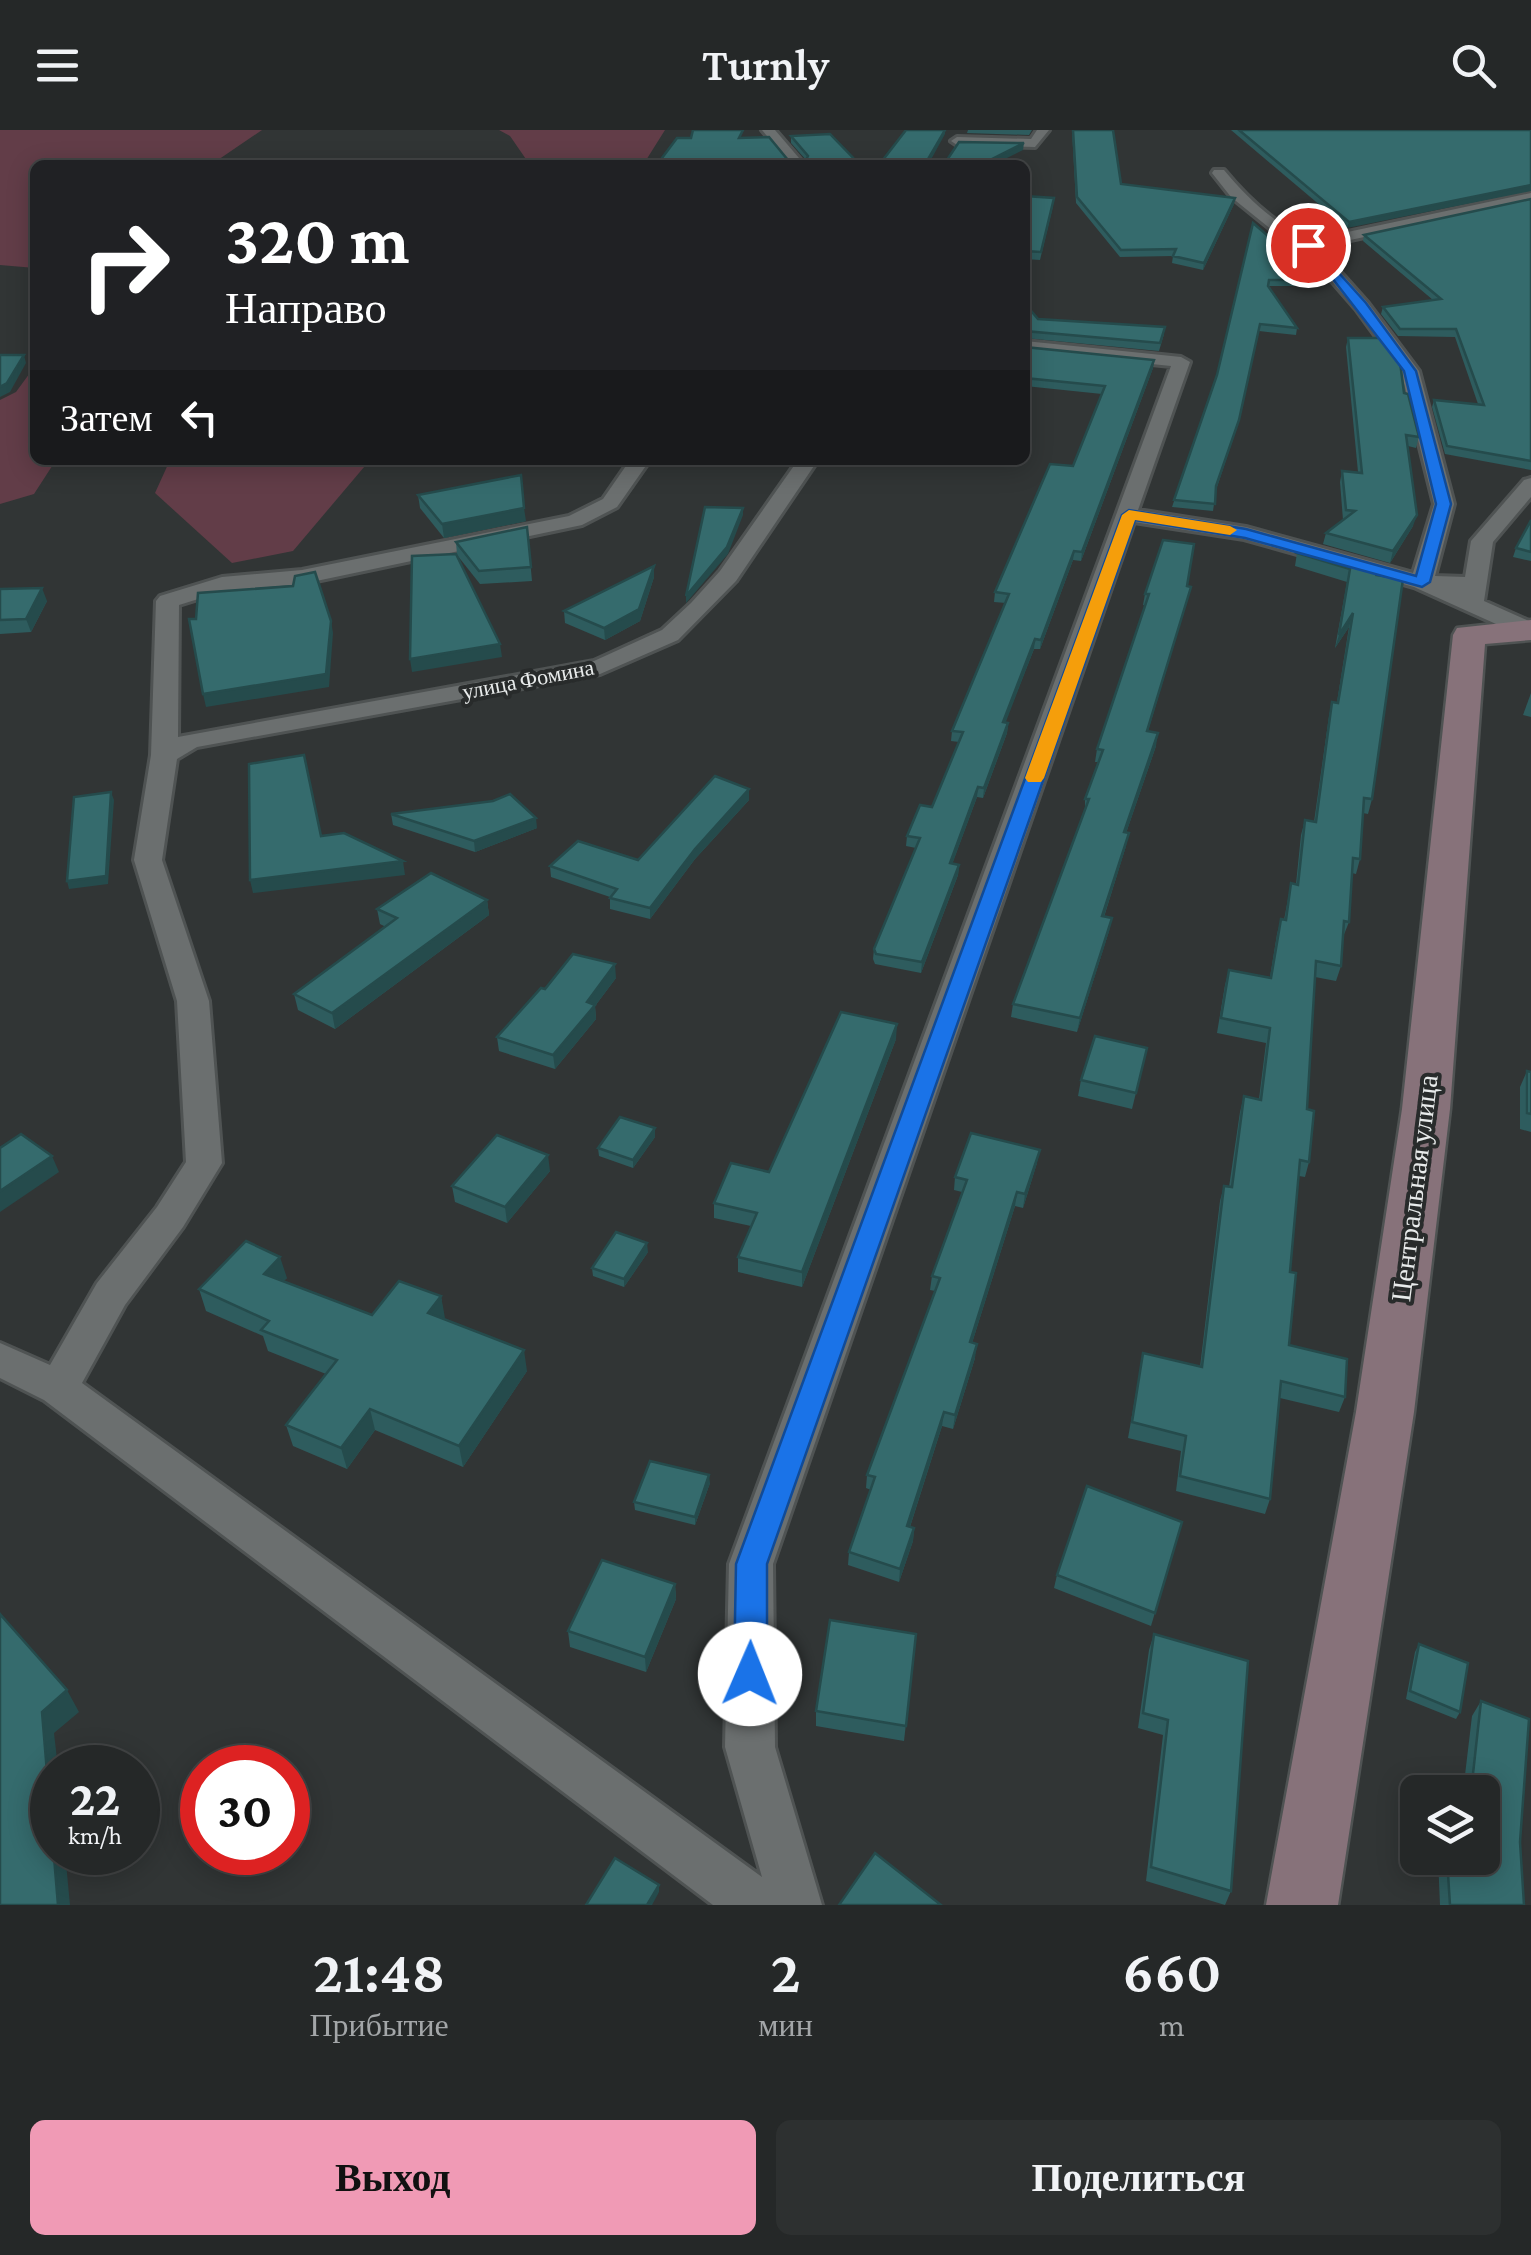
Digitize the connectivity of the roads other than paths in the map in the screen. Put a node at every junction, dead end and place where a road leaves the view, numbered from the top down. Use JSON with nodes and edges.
{"nodes":[{"id":1,"x":768,"y":130,"type":"edge"},
{"id":2,"x":1043,"y":130,"type":"edge"},
{"id":3,"x":958,"y":135,"type":"edge"},
{"id":4,"x":942,"y":154,"type":"edge"},
{"id":5,"x":794,"y":160,"type":"edge"},
{"id":6,"x":1219,"y":174,"type":"dead end"},
{"id":7,"x":1531,"y":197,"type":"edge"},
{"id":8,"x":1308,"y":245,"type":"junction"},
{"id":9,"x":1030,"y":347,"type":"edge"},
{"id":10,"x":637,"y":465,"type":"edge"},
{"id":11,"x":805,"y":465,"type":"edge"},
{"id":12,"x":1531,"y":484,"type":"edge"},
{"id":13,"x":1129,"y":515,"type":"junction"},
{"id":14,"x":1422,"y":582,"type":"junction"},
{"id":15,"x":1472,"y":608,"type":"junction"},
{"id":16,"x":1527,"y":630,"type":"edge"},
{"id":17,"x":164,"y":755,"type":"junction"},
{"id":18,"x":0,"y":1359,"type":"edge"},
{"id":19,"x":58,"y":1388,"type":"junction"},
{"id":20,"x":756,"y":1905,"type":"edge"},
{"id":21,"x":796,"y":1905,"type":"edge"},
{"id":22,"x":1302,"y":1905,"type":"edge"}],
"edges":[{"from":1,"to":5,"type":"street"},
{"from":2,"to":3,"type":"street"},
{"from":3,"to":4,"type":"street"},
{"from":6,"to":8,"type":"street"},
{"from":7,"to":8,"type":"street"},
{"from":8,"to":14,"type":"street"},
{"from":9,"to":13,"type":"street"},
{"from":10,"to":17,"type":"street"},
{"from":11,"to":17,"type":"street","name":"улица Фомина"},
{"from":12,"to":15,"type":"street","name":"Центральная улица"},
{"from":13,"to":14,"type":"street"},
{"from":13,"to":21,"type":"street"},
{"from":14,"to":15,"type":"street"},
{"from":15,"to":16,"type":"street"},
{"from":15,"to":22,"type":"street","name":"Центральная улица"},
{"from":17,"to":19,"type":"street"},
{"from":18,"to":19,"type":"street"},
{"from":19,"to":20,"type":"street"}]}
